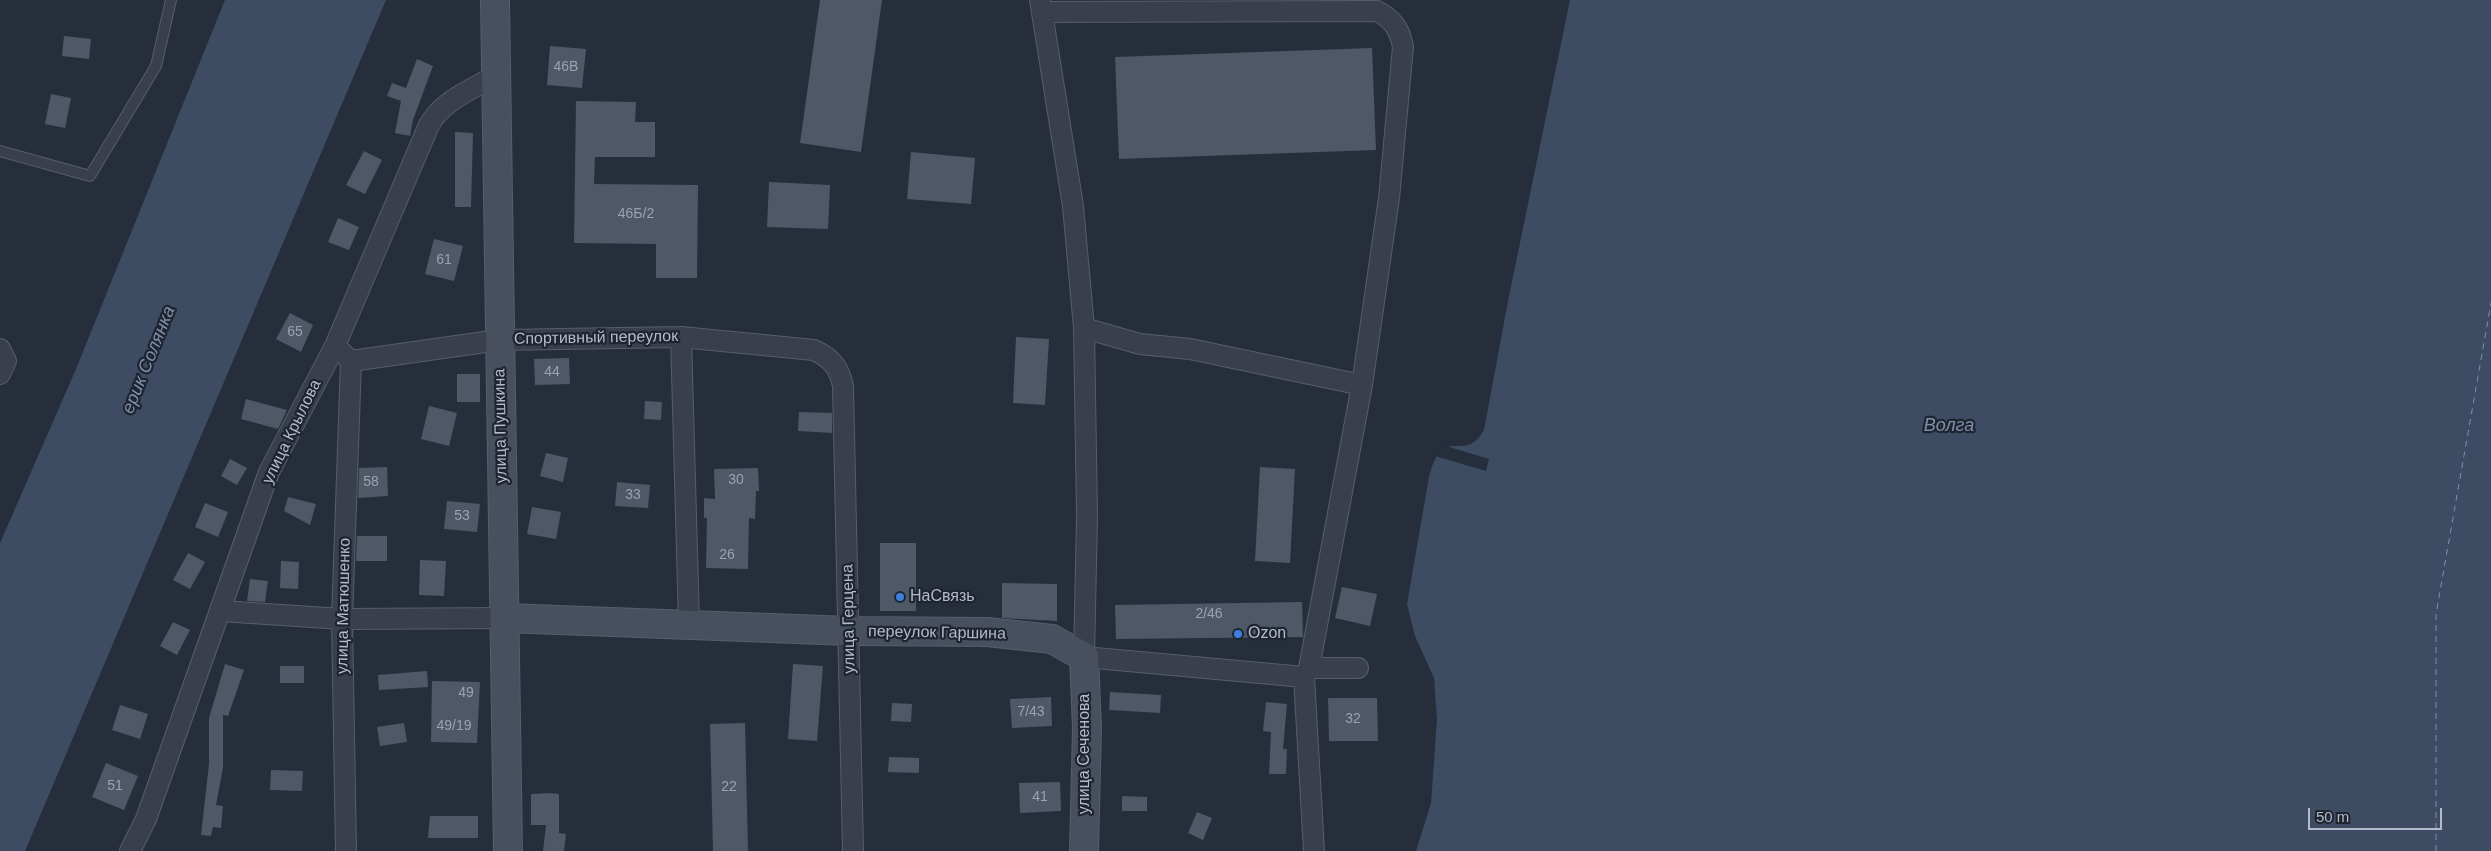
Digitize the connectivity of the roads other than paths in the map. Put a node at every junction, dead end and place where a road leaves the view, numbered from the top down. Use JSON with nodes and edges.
{"nodes":[{"id":1,"x":171,"y":0,"type":"edge"},
{"id":2,"x":495,"y":0,"type":"edge"},
{"id":3,"x":1042,"y":6,"type":"edge"},
{"id":4,"x":495,"y":76,"type":"junction"},
{"id":5,"x":0,"y":151,"type":"edge"},
{"id":6,"x":1084,"y":328,"type":"junction"},
{"id":7,"x":681,"y":337,"type":"junction"},
{"id":8,"x":499,"y":340,"type":"junction"},
{"id":9,"x":335,"y":346,"type":"junction"},
{"id":10,"x":351,"y":361,"type":"junction"},
{"id":11,"x":1362,"y":385,"type":"junction"},
{"id":12,"x":843,"y":386,"type":"joint"},
{"id":13,"x":221,"y":612,"type":"junction"},
{"id":14,"x":506,"y":618,"type":"junction"},
{"id":15,"x":342,"y":619,"type":"junction"},
{"id":16,"x":689,"y":624,"type":"junction"},
{"id":17,"x":849,"y":632,"type":"junction"},
{"id":18,"x":1084,"y":657,"type":"junction"},
{"id":19,"x":1358,"y":668,"type":"dead end"},
{"id":20,"x":1307,"y":673,"type":"junction"},
{"id":21,"x":130,"y":851,"type":"edge"},
{"id":22,"x":346,"y":851,"type":"edge"},
{"id":23,"x":508,"y":851,"type":"edge"},
{"id":24,"x":853,"y":851,"type":"edge"},
{"id":25,"x":1084,"y":851,"type":"edge"},
{"id":26,"x":1314,"y":851,"type":"edge"}],
"edges":[{"from":1,"to":5,"type":"lane"},
{"from":2,"to":4,"type":"main road","name":"улица Пушкина"},
{"from":3,"to":6,"type":"street"},
{"from":3,"to":11,"type":"street"},
{"from":4,"to":8,"type":"main road","name":"улица Пушкина"},
{"from":4,"to":9,"type":"street","name":"улица Крылова"},
{"from":6,"to":11,"type":"street"},
{"from":6,"to":18,"type":"street"},
{"from":7,"to":8,"type":"street","name":"Спортивный переулок"},
{"from":7,"to":12,"type":"street","name":"Спортивный переулок"},
{"from":7,"to":16,"type":"street"},
{"from":8,"to":10,"type":"street","name":"Спортивный переулок"},
{"from":8,"to":14,"type":"main road","name":"улица Пушкина"},
{"from":9,"to":10,"type":"street"},
{"from":9,"to":13,"type":"street","name":"улица Крылова"},
{"from":10,"to":15,"type":"street","name":"улица Матюшенко"},
{"from":11,"to":20,"type":"street"},
{"from":12,"to":17,"type":"street","name":"улица Герцена"},
{"from":13,"to":15,"type":"street"},
{"from":13,"to":21,"type":"street","name":"улица Крылова"},
{"from":14,"to":15,"type":"street"},
{"from":14,"to":16,"type":"main road","name":"переулок Гаршина"},
{"from":14,"to":23,"type":"main road","name":"улица Пушкина"},
{"from":15,"to":22,"type":"street","name":"улица Матюшенко"},
{"from":16,"to":17,"type":"main road","name":"переулок Гаршина"},
{"from":17,"to":18,"type":"main road","name":"переулок Гаршина"},
{"from":17,"to":24,"type":"street","name":"улица Герцена"},
{"from":18,"to":20,"type":"street","name":"переулок Гаршина"},
{"from":18,"to":25,"type":"main road","name":"улица Сеченова"},
{"from":19,"to":20,"type":"street","name":"переулок Гаршина"},
{"from":20,"to":26,"type":"street"}]}
